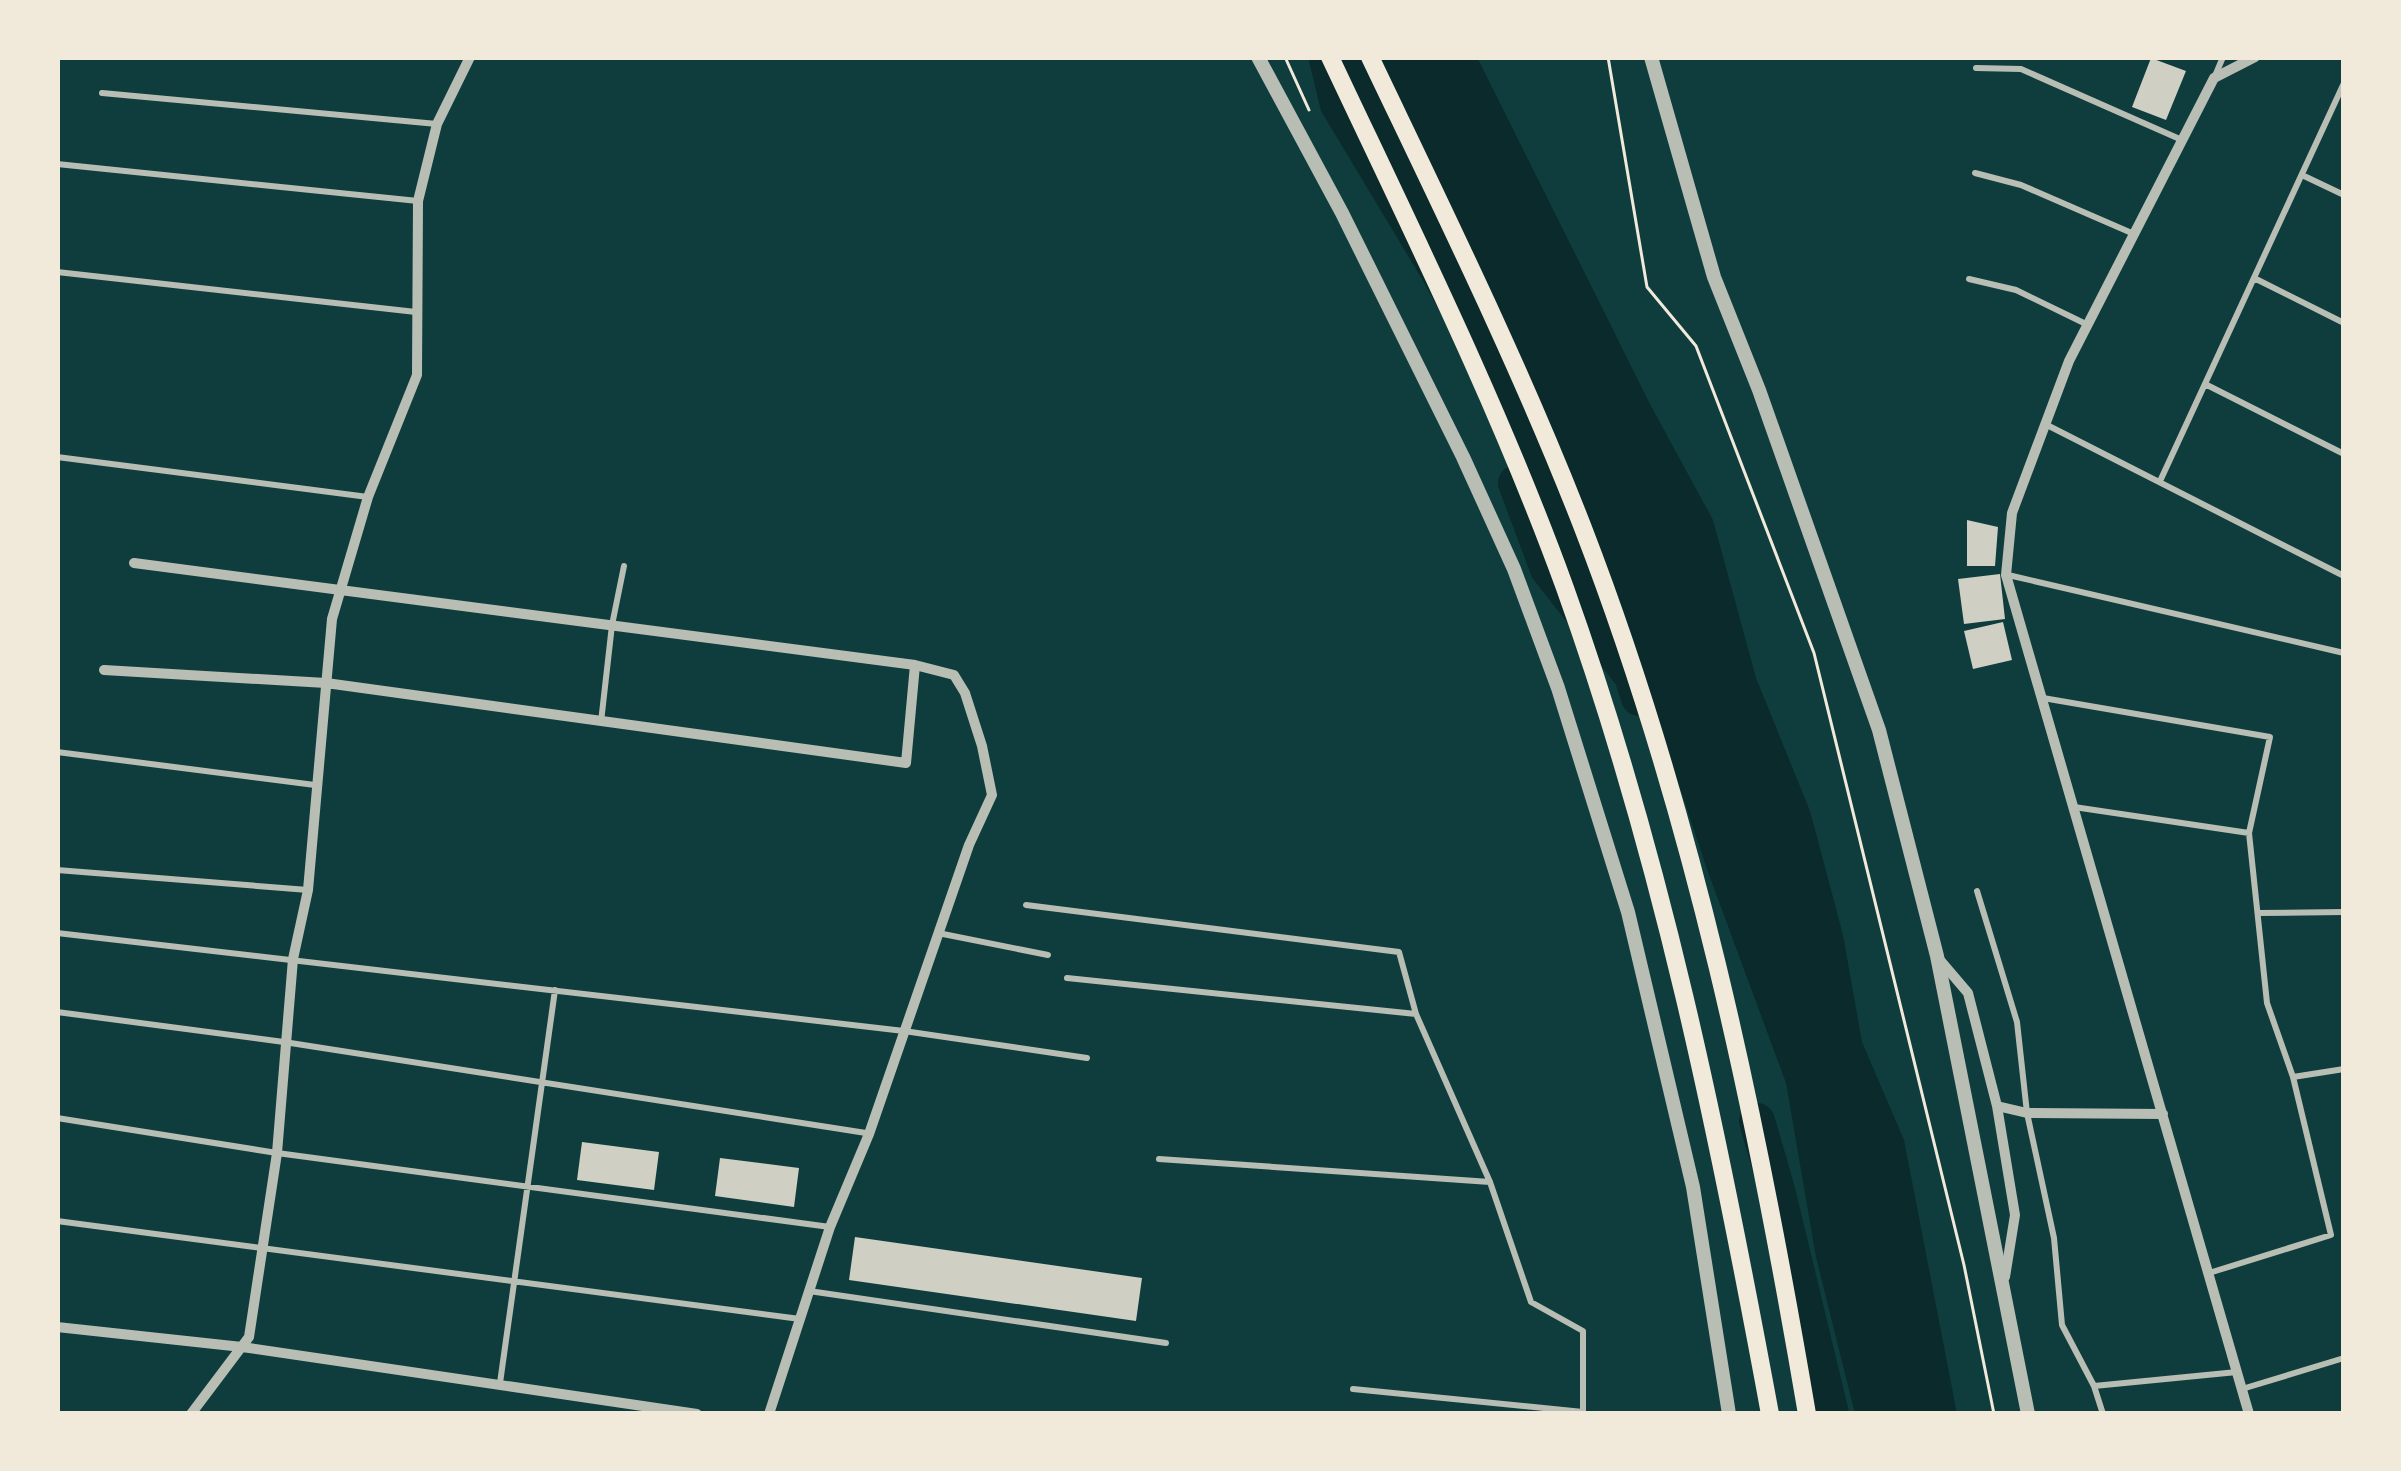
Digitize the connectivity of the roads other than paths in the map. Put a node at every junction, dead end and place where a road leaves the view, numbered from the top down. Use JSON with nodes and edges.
{"nodes":[{"id":1,"x":470,"y":57,"type":"edge"},
{"id":2,"x":1258,"y":57,"type":"edge"},
{"id":3,"x":1330,"y":57,"type":"edge"},
{"id":4,"x":1370,"y":57,"type":"edge"},
{"id":5,"x":1652,"y":57,"type":"edge"},
{"id":6,"x":2223,"y":57,"type":"edge"},
{"id":7,"x":2255,"y":57,"type":"edge"},
{"id":8,"x":1976,"y":68,"type":"dead end"},
{"id":9,"x":2214,"y":78,"type":"junction"},
{"id":10,"x":2344,"y":83,"type":"edge"},
{"id":11,"x":102,"y":93,"type":"dead end"},
{"id":12,"x":437,"y":124,"type":"junction"},
{"id":13,"x":2182,"y":140,"type":"junction"},
{"id":14,"x":57,"y":164,"type":"edge"},
{"id":15,"x":1975,"y":173,"type":"dead end"},
{"id":16,"x":2302,"y":175,"type":"junction"},
{"id":17,"x":2344,"y":195,"type":"edge"},
{"id":18,"x":418,"y":201,"type":"junction"},
{"id":19,"x":2134,"y":234,"type":"junction"},
{"id":20,"x":57,"y":272,"type":"edge"},
{"id":21,"x":2254,"y":278,"type":"junction"},
{"id":22,"x":1969,"y":279,"type":"dead end"},
{"id":23,"x":419,"y":312,"type":"junction"},
{"id":24,"x":2344,"y":323,"type":"edge"},
{"id":25,"x":2088,"y":325,"type":"junction"},
{"id":26,"x":2205,"y":385,"type":"junction"},
{"id":27,"x":2045,"y":424,"type":"junction"},
{"id":28,"x":2344,"y":454,"type":"edge"},
{"id":29,"x":57,"y":457,"type":"edge"},
{"id":30,"x":2161,"y":479,"type":"junction"},
{"id":31,"x":368,"y":497,"type":"junction"},
{"id":32,"x":134,"y":562,"type":"dead end"},
{"id":33,"x":624,"y":566,"type":"dead end"},
{"id":34,"x":2006,"y":574,"type":"junction"},
{"id":35,"x":2344,"y":576,"type":"edge"},
{"id":36,"x":338,"y":588,"type":"junction"},
{"id":37,"x":612,"y":625,"type":"junction"},
{"id":38,"x":2344,"y":653,"type":"edge"},
{"id":39,"x":916,"y":665,"type":"junction"},
{"id":40,"x":104,"y":670,"type":"dead end"},
{"id":41,"x":326,"y":683,"type":"junction"},
{"id":42,"x":2039,"y":698,"type":"junction"},
{"id":43,"x":601,"y":724,"type":"junction"},
{"id":44,"x":57,"y":752,"type":"edge"},
{"id":45,"x":315,"y":784,"type":"junction"},
{"id":46,"x":2071,"y":806,"type":"junction"},
{"id":47,"x":2249,"y":833,"type":"junction"},
{"id":48,"x":57,"y":870,"type":"edge"},
{"id":49,"x":308,"y":890,"type":"junction"},
{"id":50,"x":1977,"y":891,"type":"dead end"},
{"id":51,"x":1026,"y":905,"type":"dead end"},
{"id":52,"x":2344,"y":912,"type":"edge"},
{"id":53,"x":2258,"y":913,"type":"junction"},
{"id":54,"x":57,"y":933,"type":"edge"},
{"id":55,"x":938,"y":933,"type":"junction"},
{"id":56,"x":1048,"y":955,"type":"dead end"},
{"id":57,"x":1936,"y":956,"type":"junction"},
{"id":58,"x":293,"y":958,"type":"junction"},
{"id":59,"x":1067,"y":978,"type":"dead end"},
{"id":60,"x":555,"y":990,"type":"junction"},
{"id":61,"x":57,"y":1012,"type":"edge"},
{"id":62,"x":1416,"y":1014,"type":"junction"},
{"id":63,"x":904,"y":1030,"type":"junction"},
{"id":64,"x":284,"y":1042,"type":"junction"},
{"id":65,"x":1087,"y":1058,"type":"dead end"},
{"id":66,"x":2344,"y":1069,"type":"edge"},
{"id":67,"x":2293,"y":1077,"type":"junction"},
{"id":68,"x":542,"y":1081,"type":"junction"},
{"id":69,"x":1997,"y":1106,"type":"junction"},
{"id":70,"x":2027,"y":1114,"type":"junction"},
{"id":71,"x":2163,"y":1114,"type":"junction"},
{"id":72,"x":57,"y":1118,"type":"edge"},
{"id":73,"x":869,"y":1134,"type":"junction"},
{"id":74,"x":277,"y":1153,"type":"junction"},
{"id":75,"x":1159,"y":1159,"type":"dead end"},
{"id":76,"x":1490,"y":1182,"type":"junction"},
{"id":77,"x":526,"y":1188,"type":"junction"},
{"id":78,"x":57,"y":1221,"type":"edge"},
{"id":79,"x":830,"y":1227,"type":"junction"},
{"id":80,"x":263,"y":1247,"type":"junction"},
{"id":81,"x":2209,"y":1273,"type":"junction"},
{"id":82,"x":514,"y":1280,"type":"junction"},
{"id":83,"x":809,"y":1291,"type":"junction"},
{"id":84,"x":2002,"y":1292,"type":"junction"},
{"id":85,"x":800,"y":1319,"type":"junction"},
{"id":86,"x":57,"y":1327,"type":"edge"},
{"id":87,"x":1166,"y":1343,"type":"dead end"},
{"id":88,"x":242,"y":1347,"type":"junction"},
{"id":89,"x":2344,"y":1358,"type":"edge"},
{"id":90,"x":2237,"y":1372,"type":"junction"},
{"id":91,"x":500,"y":1383,"type":"junction"},
{"id":92,"x":2094,"y":1386,"type":"junction"},
{"id":93,"x":1352,"y":1389,"type":"dead end"},
{"id":94,"x":2242,"y":1389,"type":"junction"},
{"id":95,"x":1583,"y":1413,"type":"edge"},
{"id":96,"x":191,"y":1414,"type":"edge"},
{"id":97,"x":697,"y":1414,"type":"edge"},
{"id":98,"x":769,"y":1414,"type":"edge"},
{"id":99,"x":1729,"y":1414,"type":"edge"},
{"id":100,"x":1770,"y":1414,"type":"edge"},
{"id":101,"x":1807,"y":1414,"type":"edge"},
{"id":102,"x":2028,"y":1414,"type":"edge"},
{"id":103,"x":2103,"y":1414,"type":"edge"},
{"id":104,"x":2248,"y":1414,"type":"edge"}],
"edges":[{"from":1,"to":12,"type":"street"},
{"from":2,"to":99,"type":"street"},
{"from":3,"to":100,"type":"highway"},
{"from":4,"to":101,"type":"highway"},
{"from":5,"to":57,"type":"street"},
{"from":6,"to":9,"type":"lane"},
{"from":7,"to":9,"type":"street"},
{"from":8,"to":13,"type":"lane"},
{"from":9,"to":13,"type":"street"},
{"from":10,"to":16,"type":"lane"},
{"from":11,"to":12,"type":"lane"},
{"from":12,"to":18,"type":"street"},
{"from":13,"to":19,"type":"street"},
{"from":14,"to":18,"type":"lane"},
{"from":15,"to":19,"type":"lane"},
{"from":16,"to":17,"type":"lane"},
{"from":16,"to":21,"type":"lane"},
{"from":18,"to":23,"type":"street"},
{"from":19,"to":25,"type":"street"},
{"from":20,"to":23,"type":"lane"},
{"from":21,"to":24,"type":"lane"},
{"from":21,"to":26,"type":"lane"},
{"from":22,"to":25,"type":"lane"},
{"from":23,"to":31,"type":"street"},
{"from":25,"to":27,"type":"street"},
{"from":26,"to":28,"type":"lane"},
{"from":26,"to":30,"type":"lane"},
{"from":27,"to":30,"type":"lane"},
{"from":27,"to":34,"type":"street"},
{"from":29,"to":31,"type":"lane"},
{"from":30,"to":35,"type":"lane"},
{"from":31,"to":36,"type":"street"},
{"from":32,"to":36,"type":"street"},
{"from":33,"to":37,"type":"lane"},
{"from":34,"to":38,"type":"lane"},
{"from":34,"to":42,"type":"street"},
{"from":36,"to":37,"type":"street"},
{"from":36,"to":41,"type":"street"},
{"from":37,"to":39,"type":"street"},
{"from":37,"to":43,"type":"lane"},
{"from":39,"to":43,"type":"street"},
{"from":39,"to":55,"type":"street"},
{"from":40,"to":41,"type":"street"},
{"from":41,"to":43,"type":"street"},
{"from":41,"to":45,"type":"street"},
{"from":42,"to":46,"type":"street"},
{"from":42,"to":47,"type":"lane"},
{"from":44,"to":45,"type":"lane"},
{"from":45,"to":49,"type":"street"},
{"from":46,"to":47,"type":"lane"},
{"from":46,"to":71,"type":"street"},
{"from":47,"to":53,"type":"lane"},
{"from":48,"to":49,"type":"lane"},
{"from":49,"to":58,"type":"street"},
{"from":50,"to":70,"type":"lane"},
{"from":51,"to":62,"type":"lane"},
{"from":52,"to":53,"type":"lane"},
{"from":53,"to":67,"type":"lane"},
{"from":54,"to":58,"type":"lane"},
{"from":55,"to":56,"type":"lane"},
{"from":55,"to":63,"type":"street"},
{"from":57,"to":69,"type":"street"},
{"from":57,"to":84,"type":"street"},
{"from":58,"to":60,"type":"lane"},
{"from":58,"to":64,"type":"street"},
{"from":59,"to":62,"type":"lane"},
{"from":60,"to":63,"type":"lane"},
{"from":60,"to":68,"type":"lane"},
{"from":61,"to":64,"type":"lane"},
{"from":62,"to":76,"type":"lane"},
{"from":63,"to":65,"type":"lane"},
{"from":63,"to":73,"type":"street"},
{"from":64,"to":68,"type":"lane"},
{"from":64,"to":74,"type":"street"},
{"from":66,"to":67,"type":"lane"},
{"from":67,"to":81,"type":"lane"},
{"from":68,"to":73,"type":"lane"},
{"from":68,"to":77,"type":"lane"},
{"from":69,"to":70,"type":"street"},
{"from":69,"to":84,"type":"street"},
{"from":70,"to":71,"type":"street"},
{"from":70,"to":92,"type":"lane"},
{"from":71,"to":81,"type":"street"},
{"from":72,"to":74,"type":"lane"},
{"from":73,"to":79,"type":"street"},
{"from":74,"to":77,"type":"lane"},
{"from":74,"to":80,"type":"street"},
{"from":75,"to":76,"type":"lane"},
{"from":76,"to":95,"type":"lane"},
{"from":77,"to":79,"type":"lane"},
{"from":77,"to":82,"type":"lane"},
{"from":78,"to":80,"type":"lane"},
{"from":79,"to":83,"type":"street"},
{"from":80,"to":82,"type":"lane"},
{"from":80,"to":88,"type":"street"},
{"from":81,"to":90,"type":"street"},
{"from":82,"to":85,"type":"lane"},
{"from":82,"to":91,"type":"lane"},
{"from":83,"to":85,"type":"street"},
{"from":83,"to":87,"type":"lane"},
{"from":84,"to":102,"type":"street"},
{"from":85,"to":98,"type":"street"},
{"from":86,"to":88,"type":"street"},
{"from":88,"to":91,"type":"street"},
{"from":88,"to":96,"type":"street"},
{"from":89,"to":94,"type":"lane"},
{"from":90,"to":92,"type":"lane"},
{"from":90,"to":94,"type":"street"},
{"from":91,"to":97,"type":"street"},
{"from":92,"to":103,"type":"lane"},
{"from":93,"to":95,"type":"lane"},
{"from":94,"to":104,"type":"street"}]}
